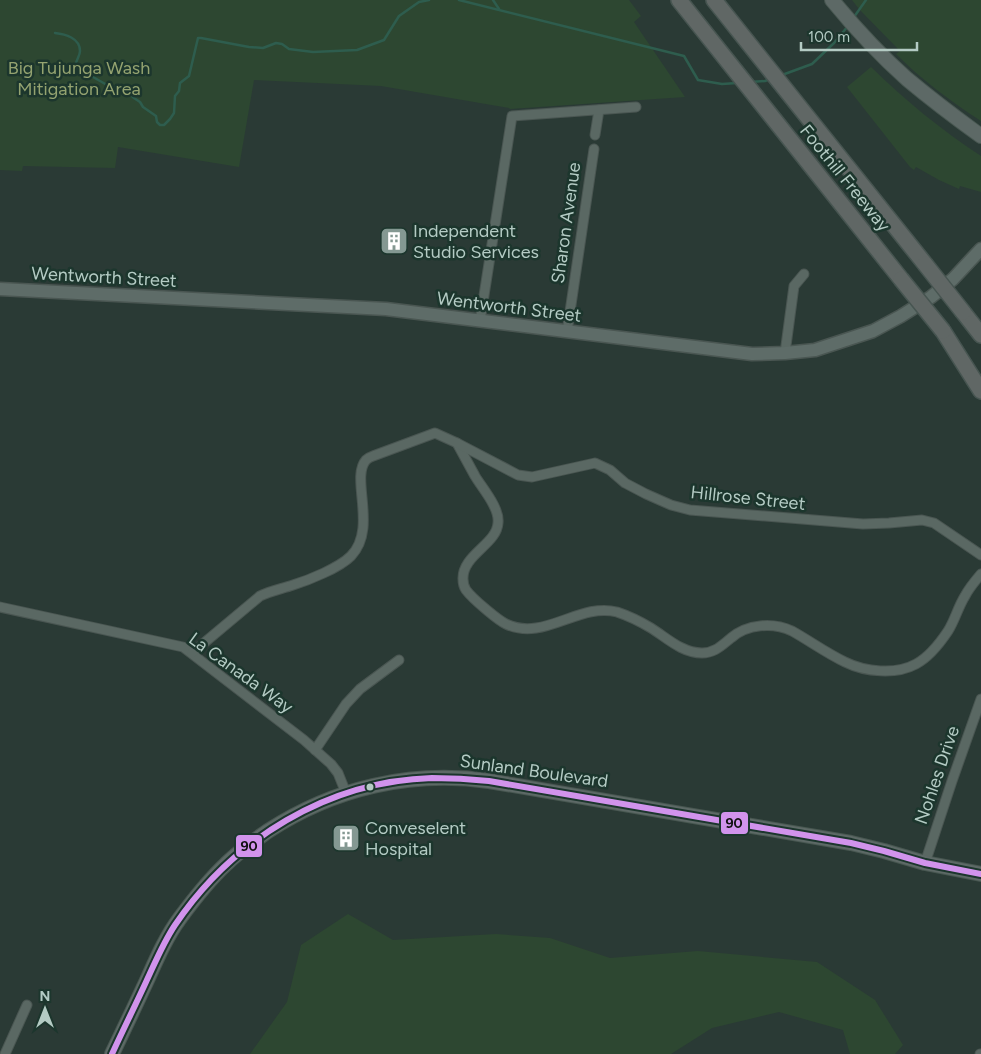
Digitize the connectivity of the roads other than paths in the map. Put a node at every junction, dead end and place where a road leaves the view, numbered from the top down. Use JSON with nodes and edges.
{"nodes":[{"id":1,"x":679,"y":0,"type":"edge"},
{"id":2,"x":832,"y":0,"type":"edge"},
{"id":3,"x":719,"y":5,"type":"edge"},
{"id":4,"x":636,"y":107,"type":"dead end"},
{"id":5,"x":599,"y":110,"type":"junction"},
{"id":6,"x":595,"y":135,"type":"dead end"},
{"id":7,"x":981,"y":136,"type":"edge"},
{"id":8,"x":594,"y":149,"type":"dead end"},
{"id":9,"x":981,"y":248,"type":"edge"},
{"id":10,"x":804,"y":274,"type":"dead end"},
{"id":11,"x":0,"y":289,"type":"edge"},
{"id":12,"x":480,"y":321,"type":"junction"},
{"id":13,"x":943,"y":331,"type":"junction"},
{"id":14,"x":567,"y":332,"type":"junction"},
{"id":15,"x":981,"y":335,"type":"edge"},
{"id":16,"x":785,"y":353,"type":"junction"},
{"id":17,"x":981,"y":379,"type":"edge"},
{"id":18,"x":981,"y":391,"type":"edge"},
{"id":19,"x":457,"y":443,"type":"junction"},
{"id":20,"x":981,"y":555,"type":"edge"},
{"id":21,"x":981,"y":574,"type":"edge"},
{"id":22,"x":0,"y":607,"type":"edge"},
{"id":23,"x":192,"y":653,"type":"junction"},
{"id":24,"x":399,"y":660,"type":"dead end"},
{"id":25,"x":981,"y":699,"type":"edge"},
{"id":26,"x":314,"y":750,"type":"junction"},
{"id":27,"x":346,"y":793,"type":"junction"},
{"id":28,"x":925,"y":863,"type":"junction"},
{"id":29,"x":981,"y":874,"type":"edge"},
{"id":30,"x":981,"y":882,"type":"edge"},
{"id":31,"x":27,"y":1005,"type":"dead end"},
{"id":32,"x":5,"y":1054,"type":"edge"},
{"id":33,"x":112,"y":1054,"type":"edge"}],
"edges":[{"from":1,"to":13,"type":"highway","name":"Foothill Freeway","bridge":true},
{"from":2,"to":7,"type":"main road"},
{"from":3,"to":15,"type":"highway","name":"Foothill Freeway","bridge":true},
{"from":4,"to":5,"type":"street"},
{"from":5,"to":6,"type":"street"},
{"from":5,"to":12,"type":"street"},
{"from":8,"to":14,"type":"street","name":"Sharon Avenue"},
{"from":9,"to":16,"type":"main road","name":"Wentworth Street"},
{"from":10,"to":16,"type":"street"},
{"from":11,"to":12,"type":"main road","name":"Wentworth Street"},
{"from":12,"to":14,"type":"main road","name":"Wentworth Street"},
{"from":13,"to":17,"type":"highway","name":"Foothill Freeway"},
{"from":13,"to":18,"type":"highway"},
{"from":14,"to":16,"type":"main road","name":"Wentworth Street"},
{"from":19,"to":20,"type":"street","name":"Hillrose Street"},
{"from":19,"to":21,"type":"street"},
{"from":19,"to":23,"type":"street","name":"Hillrose Street"},
{"from":22,"to":23,"type":"street","name":"La Canada Way"},
{"from":23,"to":26,"type":"street","name":"La Canada Way"},
{"from":24,"to":26,"type":"street"},
{"from":25,"to":28,"type":"street","name":"Nohles Drive"},
{"from":26,"to":27,"type":"street","name":"La Canada Way"},
{"from":27,"to":28,"type":"main road","name":"Sunland Boulevard"},
{"from":27,"to":33,"type":"main road","name":"Sunland Boulevard"},
{"from":28,"to":29,"type":"main road","name":"Sunland Boulevard"},
{"from":28,"to":30,"type":"main road","name":"Sunland Boulevard"},
{"from":31,"to":32,"type":"street"}]}
